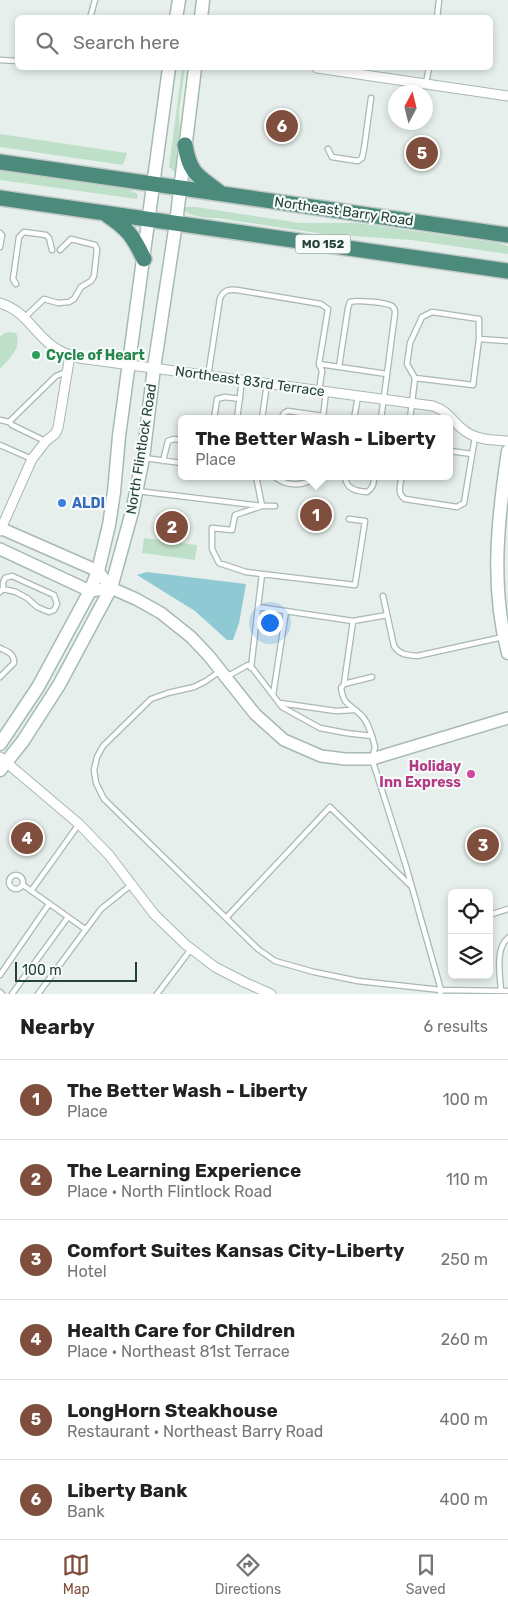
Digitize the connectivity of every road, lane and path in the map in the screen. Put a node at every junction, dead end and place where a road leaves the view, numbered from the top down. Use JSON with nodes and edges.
{"nodes":[{"id":1,"x":95,"y":0,"type":"edge"},
{"id":2,"x":179,"y":0,"type":"edge"},
{"id":3,"x":203,"y":0,"type":"edge"},
{"id":4,"x":439,"y":0,"type":"edge"},
{"id":5,"x":91,"y":15,"type":"edge"},
{"id":6,"x":176,"y":15,"type":"edge"},
{"id":7,"x":201,"y":15,"type":"edge"},
{"id":8,"x":437,"y":15,"type":"edge"},
{"id":9,"x":0,"y":60,"type":"edge"},
{"id":10,"x":15,"y":61,"type":"edge"},
{"id":11,"x":169,"y":70,"type":"edge"},
{"id":12,"x":195,"y":70,"type":"edge"},
{"id":13,"x":343,"y":70,"type":"edge"},
{"id":14,"x":429,"y":70,"type":"edge"},
{"id":15,"x":426,"y":84,"type":"junction"},
{"id":16,"x":508,"y":96,"type":"edge"},
{"id":17,"x":371,"y":98,"type":"dead end"},
{"id":18,"x":185,"y":145,"type":"junction"},
{"id":19,"x":328,"y":148,"type":"dead end"},
{"id":20,"x":0,"y":162,"type":"edge"},
{"id":21,"x":154,"y":184,"type":"junction"},
{"id":22,"x":179,"y":188,"type":"junction"},
{"id":23,"x":220,"y":194,"type":"junction"},
{"id":24,"x":0,"y":198,"type":"edge"},
{"id":25,"x":104,"y":213,"type":"junction"},
{"id":26,"x":149,"y":219,"type":"junction"},
{"id":27,"x":176,"y":223,"type":"junction"},
{"id":28,"x":0,"y":233,"type":"edge"},
{"id":29,"x":508,"y":235,"type":"edge"},
{"id":30,"x":0,"y":247,"type":"edge"},
{"id":31,"x":52,"y":250,"type":"dead end"},
{"id":32,"x":60,"y":250,"type":"dead end"},
{"id":33,"x":144,"y":259,"type":"junction"},
{"id":34,"x":504,"y":273,"type":"edge"},
{"id":35,"x":16,"y":284,"type":"dead end"},
{"id":36,"x":0,"y":303,"type":"edge"},
{"id":37,"x":25,"y":317,"type":"junction"},
{"id":38,"x":479,"y":339,"type":"junction"},
{"id":39,"x":508,"y":341,"type":"edge"},
{"id":40,"x":70,"y":355,"type":"junction"},
{"id":41,"x":319,"y":364,"type":"junction"},
{"id":42,"x":129,"y":366,"type":"junction"},
{"id":43,"x":339,"y":367,"type":"junction"},
{"id":44,"x":154,"y":368,"type":"junction"},
{"id":45,"x":68,"y":371,"type":"junction"},
{"id":46,"x":387,"y":374,"type":"junction"},
{"id":47,"x":208,"y":376,"type":"junction"},
{"id":48,"x":415,"y":378,"type":"junction"},
{"id":49,"x":242,"y":380,"type":"junction"},
{"id":50,"x":267,"y":384,"type":"junction"},
{"id":51,"x":323,"y":391,"type":"junction"},
{"id":52,"x":358,"y":396,"type":"junction"},
{"id":53,"x":240,"y":399,"type":"junction"},
{"id":54,"x":383,"y":399,"type":"junction"},
{"id":55,"x":412,"y":403,"type":"junction"},
{"id":56,"x":215,"y":415,"type":"edge"},
{"id":57,"x":238,"y":415,"type":"edge"},
{"id":58,"x":263,"y":415,"type":"edge"},
{"id":59,"x":283,"y":415,"type":"edge"},
{"id":60,"x":308,"y":415,"type":"edge"},
{"id":61,"x":323,"y":415,"type":"edge"},
{"id":62,"x":355,"y":415,"type":"edge"},
{"id":63,"x":381,"y":415,"type":"edge"},
{"id":64,"x":410,"y":415,"type":"edge"},
{"id":65,"x":448,"y":415,"type":"edge"},
{"id":66,"x":0,"y":420,"type":"edge"},
{"id":67,"x":453,"y":420,"type":"edge"},
{"id":68,"x":10,"y":422,"type":"junction"},
{"id":69,"x":475,"y":437,"type":"junction"},
{"id":70,"x":178,"y":440,"type":"edge"},
{"id":71,"x":46,"y":441,"type":"junction"},
{"id":72,"x":508,"y":441,"type":"edge"},
{"id":73,"x":0,"y":445,"type":"edge"},
{"id":74,"x":453,"y":451,"type":"edge"},
{"id":75,"x":508,"y":451,"type":"edge"},
{"id":76,"x":472,"y":454,"type":"junction"},
{"id":77,"x":143,"y":458,"type":"junction"},
{"id":78,"x":32,"y":459,"type":"junction"},
{"id":79,"x":163,"y":461,"type":"junction"},
{"id":80,"x":178,"y":463,"type":"edge"},
{"id":81,"x":257,"y":480,"type":"edge"},
{"id":82,"x":278,"y":480,"type":"edge"},
{"id":83,"x":310,"y":480,"type":"edge"},
{"id":84,"x":346,"y":480,"type":"edge"},
{"id":85,"x":374,"y":480,"type":"edge"},
{"id":86,"x":401,"y":480,"type":"edge"},
{"id":87,"x":136,"y":491,"type":"junction"},
{"id":88,"x":262,"y":506,"type":"junction"},
{"id":89,"x":275,"y":506,"type":"dead end"},
{"id":90,"x":349,"y":519,"type":"dead end"},
{"id":91,"x":0,"y":529,"type":"edge"},
{"id":92,"x":0,"y":548,"type":"edge"},
{"id":93,"x":98,"y":571,"type":"junction"},
{"id":94,"x":262,"y":574,"type":"junction"},
{"id":95,"x":110,"y":588,"type":"junction"},
{"id":96,"x":2,"y":591,"type":"edge"},
{"id":97,"x":90,"y":591,"type":"junction"},
{"id":98,"x":383,"y":596,"type":"dead end"},
{"id":99,"x":504,"y":602,"type":"edge"},
{"id":100,"x":258,"y":607,"type":"junction"},
{"id":101,"x":286,"y":611,"type":"junction"},
{"id":102,"x":387,"y":615,"type":"junction"},
{"id":103,"x":505,"y":619,"type":"edge"},
{"id":104,"x":353,"y":621,"type":"junction"},
{"id":105,"x":504,"y":636,"type":"junction"},
{"id":106,"x":0,"y":648,"type":"edge"},
{"id":107,"x":508,"y":653,"type":"edge"},
{"id":108,"x":251,"y":668,"type":"junction"},
{"id":109,"x":223,"y":674,"type":"junction"},
{"id":110,"x":0,"y":677,"type":"edge"},
{"id":111,"x":372,"y":677,"type":"dead end"},
{"id":112,"x":344,"y":684,"type":"junction"},
{"id":113,"x":273,"y":694,"type":"junction"},
{"id":114,"x":280,"y":703,"type":"junction"},
{"id":115,"x":354,"y":710,"type":"junction"},
{"id":116,"x":508,"y":718,"type":"edge"},
{"id":117,"x":372,"y":736,"type":"junction"},
{"id":118,"x":0,"y":744,"type":"edge"},
{"id":119,"x":372,"y":759,"type":"junction"},
{"id":120,"x":2,"y":763,"type":"edge"},
{"id":121,"x":79,"y":824,"type":"junction"},
{"id":122,"x":132,"y":884,"type":"junction"},
{"id":123,"x":23,"y":885,"type":"dead end"},
{"id":124,"x":411,"y":886,"type":"junction"},
{"id":125,"x":31,"y":891,"type":"junction"},
{"id":126,"x":50,"y":904,"type":"junction"},
{"id":127,"x":508,"y":909,"type":"edge"},
{"id":128,"x":493,"y":913,"type":"edge"},
{"id":129,"x":68,"y":917,"type":"junction"},
{"id":130,"x":226,"y":918,"type":"junction"},
{"id":131,"x":85,"y":929,"type":"junction"},
{"id":132,"x":508,"y":938,"type":"edge"},
{"id":133,"x":191,"y":949,"type":"junction"},
{"id":134,"x":0,"y":975,"type":"edge"},
{"id":135,"x":500,"y":991,"type":"junction"},
{"id":136,"x":508,"y":991,"type":"edge"},
{"id":137,"x":441,"y":992,"type":"edge"},
{"id":138,"x":12,"y":994,"type":"edge"},
{"id":139,"x":38,"y":994,"type":"edge"},
{"id":140,"x":157,"y":994,"type":"edge"},
{"id":141,"x":271,"y":994,"type":"edge"}],
"edges":[{"from":1,"to":5,"type":"lane"},
{"from":2,"to":6,"type":"main road"},
{"from":3,"to":7,"type":"main road"},
{"from":4,"to":8,"type":"lane"},
{"from":9,"to":10,"type":"lane"},
{"from":11,"to":21,"type":"main road","name":"North Flintlock Road"},
{"from":12,"to":18,"type":"main road","name":"North Flintlock Road"},
{"from":13,"to":15,"type":"street"},
{"from":14,"to":15,"type":"lane"},
{"from":15,"to":16,"type":"street"},
{"from":17,"to":19,"type":"lane"},
{"from":18,"to":22,"type":"main road","name":"North Flintlock Road"},
{"from":18,"to":23,"type":"highway"},
{"from":20,"to":21,"type":"highway","name":"Northeast Barry Road"},
{"from":21,"to":22,"type":"highway","name":"Northeast Barry Road"},
{"from":21,"to":26,"type":"main road","name":"North Flintlock Road"},
{"from":22,"to":23,"type":"highway","name":"Northeast Barry Road"},
{"from":22,"to":27,"type":"main road","name":"North Flintlock Road"},
{"from":23,"to":29,"type":"highway","name":"Northeast Barry Road"},
{"from":24,"to":25,"type":"highway","number":"MO 152"},
{"from":25,"to":26,"type":"highway","number":"MO 152"},
{"from":25,"to":33,"type":"highway"},
{"from":26,"to":27,"type":"highway","number":"MO 152"},
{"from":26,"to":33,"type":"main road","name":"North Flintlock Road"},
{"from":27,"to":34,"type":"highway","number":"MO 152"},
{"from":27,"to":44,"type":"main road","name":"North Flintlock Road"},
{"from":28,"to":30,"type":"lane"},
{"from":31,"to":35,"type":"lane"},
{"from":32,"to":37,"type":"lane"},
{"from":33,"to":42,"type":"main road","name":"North Flintlock Road"},
{"from":36,"to":37,"type":"street","name":"Northeast 83rd Terrace"},
{"from":37,"to":40,"type":"street","name":"Northeast 83rd Terrace"},
{"from":38,"to":39,"type":"lane"},
{"from":38,"to":48,"type":"lane"},
{"from":38,"to":48,"type":"lane"},
{"from":40,"to":42,"type":"street","name":"Northeast 83rd Terrace"},
{"from":40,"to":45,"type":"street"},
{"from":41,"to":43,"type":"lane"},
{"from":41,"to":47,"type":"lane"},
{"from":41,"to":51,"type":"lane"},
{"from":42,"to":44,"type":"street","name":"Northeast 83rd Terrace"},
{"from":42,"to":93,"type":"main road","name":"North Flintlock Road"},
{"from":43,"to":46,"type":"lane"},
{"from":43,"to":46,"type":"lane"},
{"from":44,"to":47,"type":"street","name":"Northeast 83rd Terrace"},
{"from":44,"to":77,"type":"main road","name":"North Flintlock Road"},
{"from":45,"to":68,"type":"lane"},
{"from":45,"to":71,"type":"street"},
{"from":46,"to":54,"type":"lane"},
{"from":47,"to":49,"type":"street","name":"Northeast 83rd Terrace"},
{"from":48,"to":55,"type":"lane"},
{"from":49,"to":50,"type":"street","name":"Northeast 83rd Terrace"},
{"from":49,"to":53,"type":"lane"},
{"from":50,"to":51,"type":"street","name":"Northeast 83rd Terrace"},
{"from":50,"to":58,"type":"lane"},
{"from":51,"to":52,"type":"street","name":"Northeast 83rd Terrace"},
{"from":51,"to":61,"type":"lane"},
{"from":52,"to":54,"type":"street","name":"Northeast 83rd Terrace"},
{"from":52,"to":62,"type":"lane"},
{"from":53,"to":56,"type":"lane"},
{"from":53,"to":57,"type":"lane"},
{"from":54,"to":55,"type":"street","name":"Northeast 83rd Terrace"},
{"from":54,"to":63,"type":"lane"},
{"from":55,"to":64,"type":"lane"},
{"from":55,"to":65,"type":"street","name":"Northeast 83rd Terrace"},
{"from":59,"to":60,"type":"lane"},
{"from":66,"to":68,"type":"lane"},
{"from":67,"to":69,"type":"street","name":"Northeast 83rd Terrace"},
{"from":68,"to":71,"type":"lane"},
{"from":69,"to":72,"type":"street"},
{"from":69,"to":76,"type":"lane"},
{"from":70,"to":79,"type":"lane"},
{"from":71,"to":78,"type":"street"},
{"from":73,"to":78,"type":"lane"},
{"from":74,"to":76,"type":"lane"},
{"from":75,"to":99,"type":"main road"},
{"from":76,"to":86,"type":"lane"},
{"from":77,"to":79,"type":"lane"},
{"from":77,"to":87,"type":"main road","name":"North Flintlock Road"},
{"from":78,"to":91,"type":"street"},
{"from":79,"to":80,"type":"lane"},
{"from":81,"to":88,"type":"lane"},
{"from":82,"to":83,"type":"lane"},
{"from":84,"to":85,"type":"lane"},
{"from":87,"to":88,"type":"lane"},
{"from":87,"to":95,"type":"main road","name":"North Flintlock Road"},
{"from":88,"to":89,"type":"lane"},
{"from":88,"to":94,"type":"lane"},
{"from":90,"to":94,"type":"lane"},
{"from":91,"to":93,"type":"street"},
{"from":92,"to":97,"type":"street"},
{"from":93,"to":95,"type":"street"},
{"from":93,"to":97,"type":"main road","name":"North Flintlock Road"},
{"from":94,"to":100,"type":"lane"},
{"from":95,"to":97,"type":"street"},
{"from":95,"to":109,"type":"street"},
{"from":95,"to":120,"type":"main road","name":"North Flintlock Road"},
{"from":96,"to":96,"type":"lane"},
{"from":97,"to":118,"type":"main road","name":"North Flintlock Road"},
{"from":98,"to":102,"type":"lane"},
{"from":99,"to":103,"type":"main road"},
{"from":100,"to":101,"type":"lane"},
{"from":100,"to":108,"type":"lane"},
{"from":101,"to":104,"type":"lane"},
{"from":101,"to":113,"type":"lane"},
{"from":102,"to":104,"type":"lane"},
{"from":102,"to":105,"type":"lane"},
{"from":103,"to":105,"type":"main road"},
{"from":104,"to":112,"type":"lane"},
{"from":105,"to":107,"type":"main road"},
{"from":106,"to":110,"type":"lane"},
{"from":108,"to":109,"type":"lane"},
{"from":108,"to":113,"type":"lane"},
{"from":109,"to":119,"type":"street"},
{"from":109,"to":130,"type":"lane"},
{"from":111,"to":112,"type":"lane"},
{"from":112,"to":115,"type":"lane"},
{"from":113,"to":114,"type":"lane"},
{"from":114,"to":115,"type":"lane"},
{"from":114,"to":117,"type":"lane"},
{"from":115,"to":117,"type":"lane"},
{"from":116,"to":119,"type":"street"},
{"from":117,"to":119,"type":"lane"},
{"from":119,"to":124,"type":"lane"},
{"from":120,"to":121,"type":"street"},
{"from":121,"to":122,"type":"street"},
{"from":121,"to":125,"type":"lane"},
{"from":122,"to":131,"type":"lane"},
{"from":122,"to":133,"type":"street"},
{"from":123,"to":125,"type":"lane"},
{"from":124,"to":130,"type":"lane"},
{"from":124,"to":137,"type":"lane"},
{"from":125,"to":126,"type":"lane"},
{"from":126,"to":129,"type":"lane"},
{"from":126,"to":134,"type":"lane"},
{"from":127,"to":128,"type":"lane"},
{"from":129,"to":131,"type":"lane"},
{"from":129,"to":138,"type":"lane"},
{"from":130,"to":137,"type":"lane"},
{"from":131,"to":139,"type":"lane"},
{"from":132,"to":135,"type":"lane"},
{"from":133,"to":140,"type":"lane"},
{"from":133,"to":141,"type":"street"},
{"from":135,"to":136,"type":"lane"},
{"from":135,"to":137,"type":"lane"}]}
